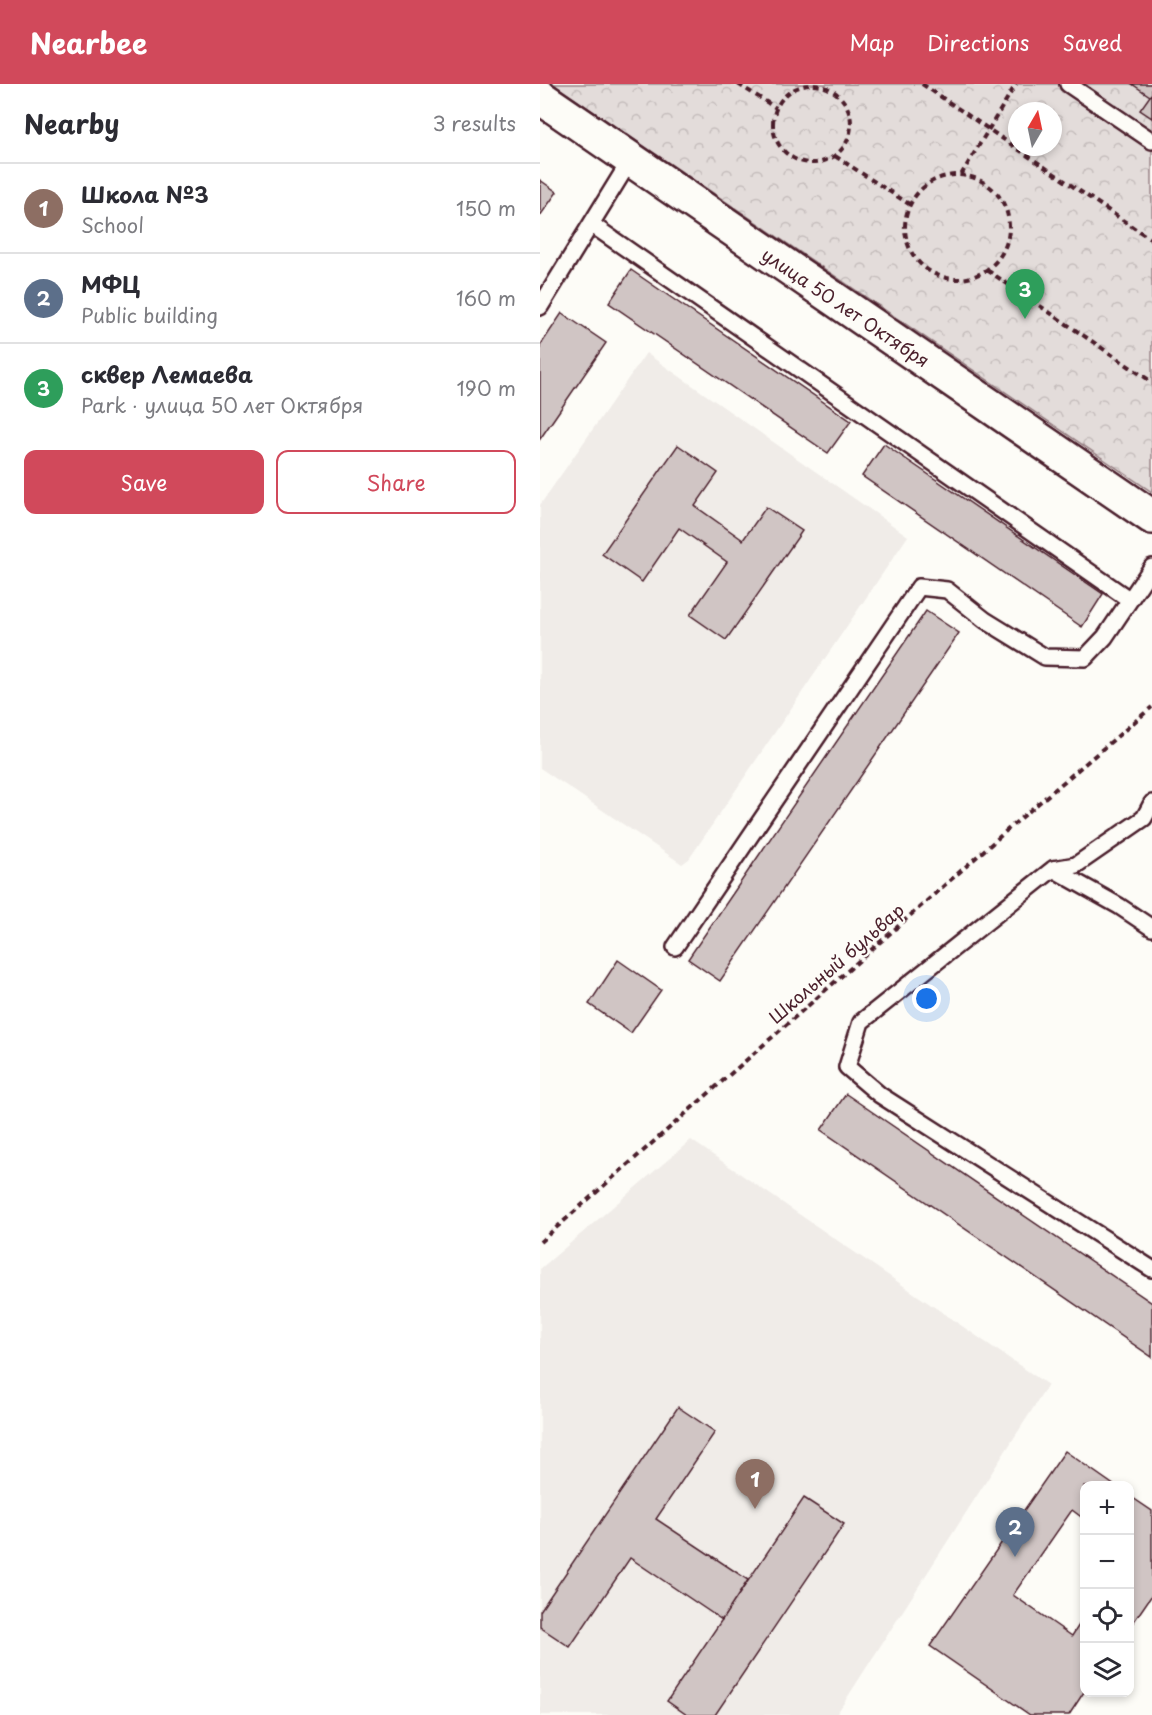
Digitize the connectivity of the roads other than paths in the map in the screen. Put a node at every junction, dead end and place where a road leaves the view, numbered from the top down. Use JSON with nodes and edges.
{"nodes":[{"id":1,"x":1068,"y":84,"type":"edge"},
{"id":2,"x":540,"y":97,"type":"edge"},
{"id":3,"x":1152,"y":141,"type":"edge"},
{"id":4,"x":631,"y":159,"type":"junction"},
{"id":5,"x":591,"y":224,"type":"junction"},
{"id":6,"x":540,"y":307,"type":"edge"},
{"id":7,"x":1152,"y":517,"type":"edge"},
{"id":8,"x":1152,"y":567,"type":"edge"},
{"id":9,"x":1130,"y":600,"type":"junction"},
{"id":10,"x":1152,"y":803,"type":"edge"},
{"id":11,"x":1053,"y":869,"type":"junction"},
{"id":12,"x":1152,"y":928,"type":"edge"},
{"id":13,"x":675,"y":947,"type":"dead end"},
{"id":14,"x":1152,"y":1269,"type":"edge"}],
"edges":[{"from":1,"to":3,"type":"lane"},
{"from":2,"to":4,"type":"street","name":"улица 50 лет Октября"},
{"from":4,"to":5,"type":"lane"},
{"from":4,"to":7,"type":"street","name":"улица 50 лет Октября"},
{"from":5,"to":6,"type":"lane"},
{"from":5,"to":9,"type":"lane"},
{"from":8,"to":9,"type":"lane"},
{"from":9,"to":13,"type":"lane"},
{"from":10,"to":11,"type":"lane"},
{"from":11,"to":12,"type":"lane"},
{"from":11,"to":14,"type":"lane"}]}
